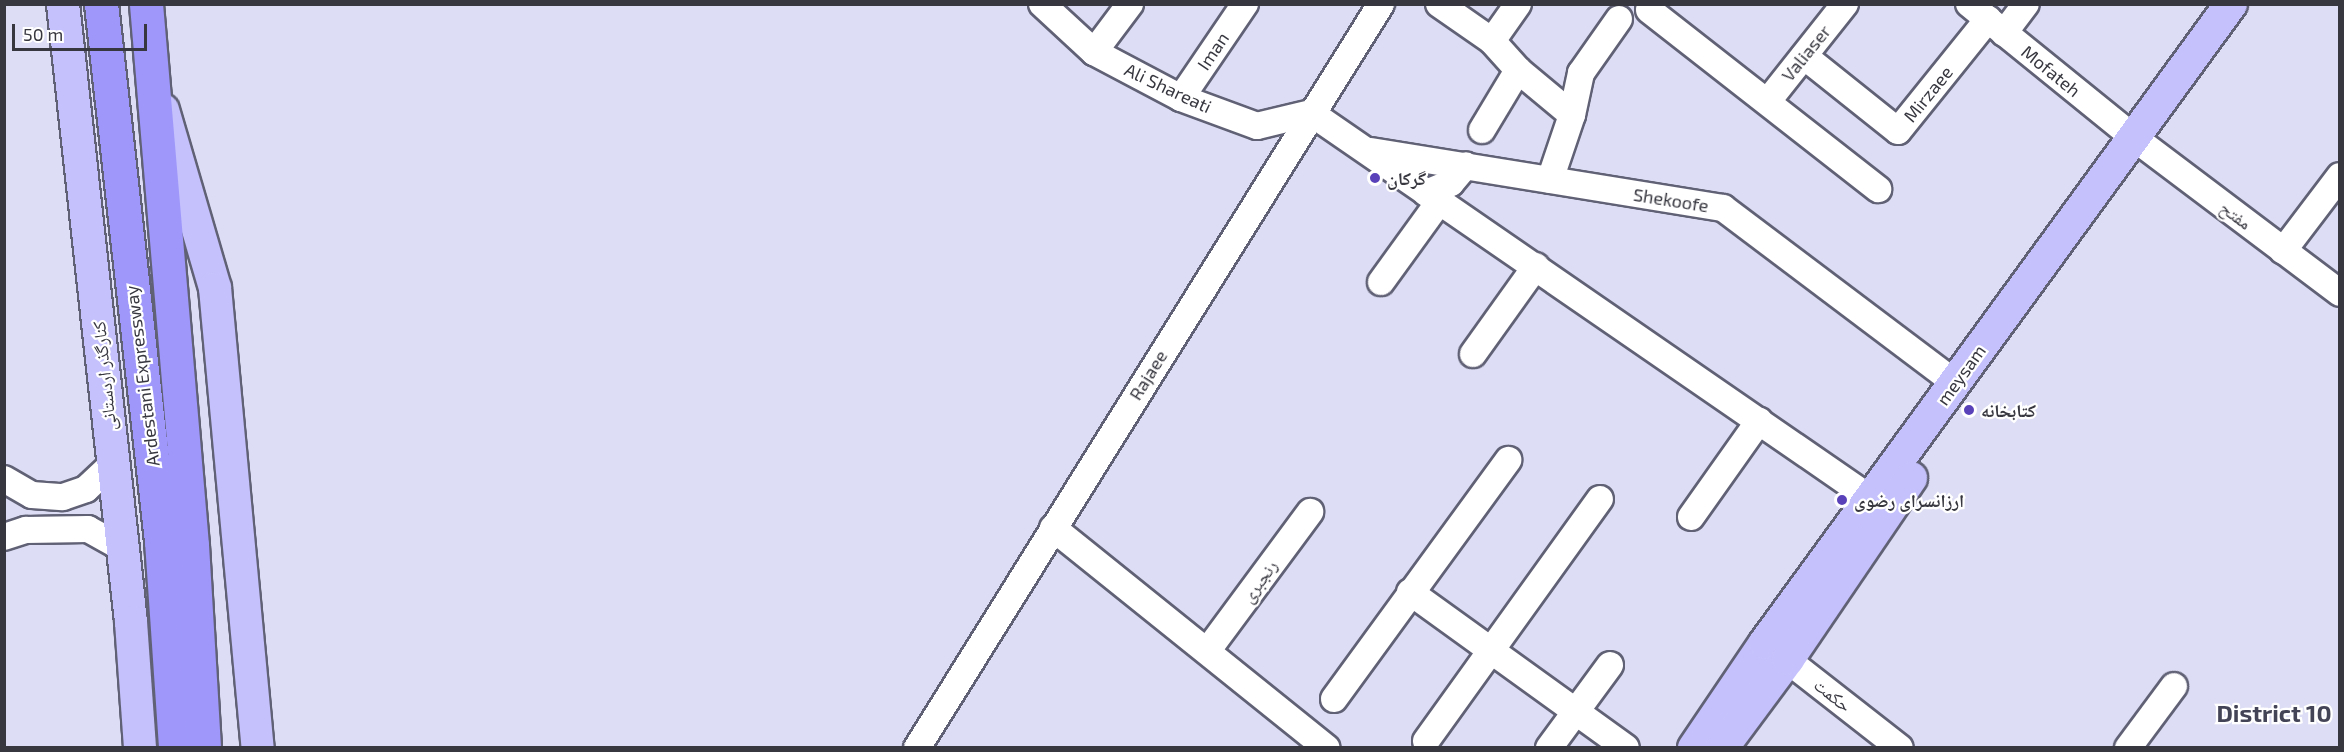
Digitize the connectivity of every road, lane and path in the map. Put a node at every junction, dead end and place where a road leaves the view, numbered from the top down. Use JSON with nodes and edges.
{"nodes":[{"id":1,"x":63,"y":4,"type":"edge"},
{"id":2,"x":101,"y":4,"type":"edge"},
{"id":3,"x":146,"y":4,"type":"edge"},
{"id":4,"x":1042,"y":4,"type":"edge"},
{"id":5,"x":1130,"y":4,"type":"edge"},
{"id":6,"x":1245,"y":4,"type":"edge"},
{"id":7,"x":1381,"y":4,"type":"edge"},
{"id":8,"x":1438,"y":4,"type":"edge"},
{"id":9,"x":1518,"y":4,"type":"edge"},
{"id":10,"x":1845,"y":4,"type":"edge"},
{"id":11,"x":2026,"y":4,"type":"edge"},
{"id":12,"x":2231,"y":4,"type":"edge"},
{"id":13,"x":2254,"y":4,"type":"edge"},
{"id":14,"x":1649,"y":10,"type":"dead end"},
{"id":15,"x":1619,"y":19,"type":"dead end"},
{"id":16,"x":1987,"y":19,"type":"edge"},
{"id":17,"x":1492,"y":42,"type":"junction"},
{"id":18,"x":1094,"y":52,"type":"junction"},
{"id":19,"x":1804,"y":56,"type":"junction"},
{"id":20,"x":1518,"y":70,"type":"junction"},
{"id":21,"x":154,"y":81,"type":"junction"},
{"id":22,"x":1180,"y":98,"type":"junction"},
{"id":23,"x":1768,"y":101,"type":"junction"},
{"id":24,"x":1311,"y":113,"type":"junction"},
{"id":25,"x":1572,"y":115,"type":"junction"},
{"id":26,"x":1482,"y":130,"type":"dead end"},
{"id":27,"x":2140,"y":143,"type":"junction"},
{"id":28,"x":1366,"y":150,"type":"junction"},
{"id":29,"x":1466,"y":165,"type":"junction"},
{"id":30,"x":2340,"y":176,"type":"edge"},
{"id":31,"x":1551,"y":180,"type":"junction"},
{"id":32,"x":1878,"y":189,"type":"dead end"},
{"id":33,"x":1432,"y":198,"type":"junction"},
{"id":34,"x":2283,"y":251,"type":"junction"},
{"id":35,"x":1536,"y":266,"type":"junction"},
{"id":36,"x":1381,"y":282,"type":"dead end"},
{"id":37,"x":2340,"y":293,"type":"edge"},
{"id":38,"x":1473,"y":354,"type":"dead end"},
{"id":39,"x":1955,"y":383,"type":"junction"},
{"id":40,"x":1759,"y":421,"type":"junction"},
{"id":41,"x":1508,"y":460,"type":"dead end"},
{"id":42,"x":114,"y":463,"type":"junction"},
{"id":43,"x":4,"y":479,"type":"edge"},
{"id":44,"x":1870,"y":498,"type":"junction"},
{"id":45,"x":1600,"y":499,"type":"dead end"},
{"id":46,"x":1310,"y":512,"type":"dead end"},
{"id":47,"x":1691,"y":517,"type":"dead end"},
{"id":48,"x":1053,"y":528,"type":"junction"},
{"id":49,"x":4,"y":537,"type":"edge"},
{"id":50,"x":122,"y":548,"type":"junction"},
{"id":51,"x":1410,"y":592,"type":"junction"},
{"id":52,"x":1489,"y":649,"type":"junction"},
{"id":53,"x":1208,"y":650,"type":"junction"},
{"id":54,"x":1772,"y":658,"type":"junction"},
{"id":55,"x":1610,"y":665,"type":"dead end"},
{"id":56,"x":2174,"y":686,"type":"dead end"},
{"id":57,"x":1334,"y":699,"type":"dead end"},
{"id":58,"x":1575,"y":711,"type":"junction"},
{"id":59,"x":1426,"y":741,"type":"dead end"},
{"id":60,"x":140,"y":747,"type":"edge"},
{"id":61,"x":175,"y":747,"type":"edge"},
{"id":62,"x":204,"y":747,"type":"edge"},
{"id":63,"x":258,"y":747,"type":"edge"},
{"id":64,"x":917,"y":747,"type":"edge"},
{"id":65,"x":1327,"y":747,"type":"edge"},
{"id":66,"x":1549,"y":747,"type":"edge"},
{"id":67,"x":1626,"y":747,"type":"edge"},
{"id":68,"x":1694,"y":747,"type":"edge"},
{"id":69,"x":1722,"y":747,"type":"edge"},
{"id":70,"x":1874,"y":747,"type":"edge"},
{"id":71,"x":1900,"y":747,"type":"edge"},
{"id":72,"x":2128,"y":747,"type":"edge"}],
"edges":[{"from":1,"to":42,"type":"main road","name":"کنارگذر اردستانی"},
{"from":2,"to":61,"type":"highway","name":"Ardestani Expressway"},
{"from":3,"to":21,"type":"highway","name":"Ardestani Expressway"},
{"from":4,"to":18,"type":"street","name":"Ali Shareati"},
{"from":5,"to":18,"type":"street"},
{"from":6,"to":22,"type":"street","name":"Iman"},
{"from":7,"to":24,"type":"street","name":"Rajaee"},
{"from":8,"to":17,"type":"street"},
{"from":9,"to":17,"type":"street"},
{"from":10,"to":19,"type":"street","name":"Valiaser"},
{"from":11,"to":16,"type":"street"},
{"from":12,"to":27,"type":"main road","name":"meysam"},
{"from":13,"to":27,"type":"main road","name":"meysam"},
{"from":14,"to":23,"type":"street"},
{"from":15,"to":25,"type":"street"},
{"from":16,"to":19,"type":"street","name":"Mirzaee"},
{"from":16,"to":27,"type":"street","name":"Mofateh"},
{"from":17,"to":20,"type":"street"},
{"from":18,"to":22,"type":"street","name":"Ali Shareati"},
{"from":19,"to":23,"type":"street","name":"Valiaser"},
{"from":20,"to":25,"type":"street"},
{"from":20,"to":26,"type":"street"},
{"from":21,"to":62,"type":"highway","name":"Ardestani Expressway"},
{"from":21,"to":63,"type":"main road"},
{"from":22,"to":24,"type":"street","name":"Ali Shareati"},
{"from":23,"to":32,"type":"street"},
{"from":24,"to":28,"type":"street"},
{"from":24,"to":48,"type":"street","name":"Rajaee"},
{"from":25,"to":31,"type":"street"},
{"from":27,"to":34,"type":"street","name":"مفتح"},
{"from":27,"to":39,"type":"main road","name":"meysam"},
{"from":27,"to":54,"type":"main road","name":"meysam"},
{"from":28,"to":29,"type":"street","name":"Shekoofe"},
{"from":28,"to":33,"type":"street"},
{"from":29,"to":31,"type":"street","name":"Shekoofe"},
{"from":29,"to":33,"type":"street"},
{"from":30,"to":34,"type":"street"},
{"from":31,"to":39,"type":"street","name":"Shekoofe"},
{"from":33,"to":35,"type":"street"},
{"from":33,"to":36,"type":"street"},
{"from":34,"to":37,"type":"street","name":"مفتح"},
{"from":35,"to":38,"type":"street"},
{"from":35,"to":40,"type":"street"},
{"from":39,"to":44,"type":"main road","name":"meysam"},
{"from":40,"to":44,"type":"street"},
{"from":40,"to":47,"type":"street"},
{"from":41,"to":51,"type":"street"},
{"from":42,"to":43,"type":"street"},
{"from":42,"to":50,"type":"main road","name":"کنارگذر اردستانی"},
{"from":44,"to":54,"type":"main road","name":"meysam"},
{"from":45,"to":52,"type":"street"},
{"from":46,"to":53,"type":"street","name":"رنجبری"},
{"from":48,"to":53,"type":"street"},
{"from":48,"to":64,"type":"street","name":"Rajaee"},
{"from":49,"to":50,"type":"street"},
{"from":50,"to":60,"type":"main road","name":"کنارگذر اردستانی"},
{"from":51,"to":52,"type":"street"},
{"from":51,"to":57,"type":"street"},
{"from":52,"to":58,"type":"street"},
{"from":52,"to":59,"type":"street"},
{"from":53,"to":65,"type":"street"},
{"from":54,"to":68,"type":"main road","name":"meysam"},
{"from":54,"to":69,"type":"main road","name":"meysam"},
{"from":54,"to":70,"type":"street","name":"حکمت"},
{"from":54,"to":71,"type":"street","name":"حکمت"},
{"from":55,"to":58,"type":"street"},
{"from":56,"to":72,"type":"street"},
{"from":58,"to":66,"type":"street"},
{"from":58,"to":67,"type":"street"}]}
